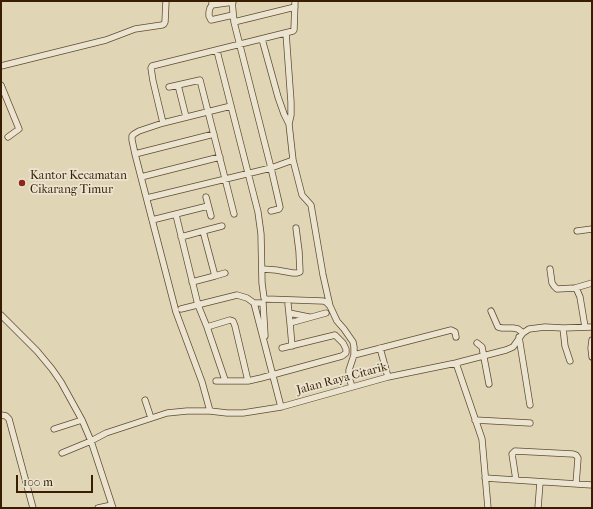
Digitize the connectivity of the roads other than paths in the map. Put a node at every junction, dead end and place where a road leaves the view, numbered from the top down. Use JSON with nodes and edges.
{"nodes":[{"id":1,"x":166,"y":1,"type":"edge"},
{"id":2,"x":232,"y":2,"type":"edge"},
{"id":3,"x":212,"y":3,"type":"edge"},
{"id":4,"x":295,"y":4,"type":"edge"},
{"id":5,"x":233,"y":15,"type":"junction"},
{"id":6,"x":234,"y":22,"type":"junction"},
{"id":7,"x":286,"y":33,"type":"junction"},
{"id":8,"x":262,"y":39,"type":"junction"},
{"id":9,"x":240,"y":45,"type":"junction"},
{"id":10,"x":217,"y":51,"type":"junction"},
{"id":11,"x":1,"y":66,"type":"edge"},
{"id":12,"x":1,"y":85,"type":"edge"},
{"id":13,"x":178,"y":85,"type":"junction"},
{"id":14,"x":169,"y":87,"type":"dead end"},
{"id":15,"x":231,"y":106,"type":"junction"},
{"id":16,"x":208,"y":112,"type":"junction"},
{"id":17,"x":186,"y":117,"type":"junction"},
{"id":18,"x":163,"y":123,"type":"junction"},
{"id":19,"x":289,"y":124,"type":"junction"},
{"id":20,"x":214,"y":134,"type":"junction"},
{"id":21,"x":8,"y":137,"type":"dead end"},
{"id":22,"x":135,"y":154,"type":"junction"},
{"id":23,"x":220,"y":157,"type":"junction"},
{"id":24,"x":293,"y":160,"type":"junction"},
{"id":25,"x":271,"y":168,"type":"junction"},
{"id":26,"x":249,"y":174,"type":"junction"},
{"id":27,"x":141,"y":176,"type":"junction"},
{"id":28,"x":225,"y":179,"type":"junction"},
{"id":29,"x":206,"y":197,"type":"dead end"},
{"id":30,"x":147,"y":198,"type":"junction"},
{"id":31,"x":208,"y":206,"type":"junction"},
{"id":32,"x":271,"y":211,"type":"dead end"},
{"id":33,"x":234,"y":214,"type":"dead end"},
{"id":34,"x":176,"y":215,"type":"junction"},
{"id":35,"x":211,"y":216,"type":"dead end"},
{"id":36,"x":152,"y":220,"type":"junction"},
{"id":37,"x":222,"y":226,"type":"dead end"},
{"id":38,"x":296,"y":228,"type":"dead end"},
{"id":39,"x":592,"y":229,"type":"edge"},
{"id":40,"x":203,"y":231,"type":"junction"},
{"id":41,"x":577,"y":231,"type":"dead end"},
{"id":42,"x":181,"y":237,"type":"junction"},
{"id":43,"x":262,"y":269,"type":"junction"},
{"id":44,"x":550,"y":269,"type":"dead end"},
{"id":45,"x":225,"y":273,"type":"dead end"},
{"id":46,"x":215,"y":276,"type":"junction"},
{"id":47,"x":192,"y":282,"type":"junction"},
{"id":48,"x":592,"y":283,"type":"edge"},
{"id":49,"x":575,"y":288,"type":"junction"},
{"id":50,"x":288,"y":304,"type":"dead end"},
{"id":51,"x":198,"y":305,"type":"junction"},
{"id":52,"x":330,"y":306,"type":"junction"},
{"id":53,"x":181,"y":309,"type":"dead end"},
{"id":54,"x":491,"y":311,"type":"dead end"},
{"id":55,"x":289,"y":313,"type":"junction"},
{"id":56,"x":326,"y":313,"type":"dead end"},
{"id":57,"x":1,"y":315,"type":"edge"},
{"id":58,"x":309,"y":318,"type":"junction"},
{"id":59,"x":290,"y":323,"type":"junction"},
{"id":60,"x":207,"y":327,"type":"junction"},
{"id":61,"x":585,"y":327,"type":"junction"},
{"id":62,"x":592,"y":327,"type":"edge"},
{"id":63,"x":563,"y":328,"type":"junction"},
{"id":64,"x":521,"y":335,"type":"junction"},
{"id":65,"x":456,"y":337,"type":"dead end"},
{"id":66,"x":592,"y":340,"type":"edge"},
{"id":67,"x":477,"y":343,"type":"dead end"},
{"id":68,"x":292,"y":346,"type":"junction"},
{"id":69,"x":282,"y":348,"type":"dead end"},
{"id":70,"x":380,"y":348,"type":"junction"},
{"id":71,"x":354,"y":355,"type":"junction"},
{"id":72,"x":484,"y":356,"type":"junction"},
{"id":73,"x":592,"y":357,"type":"edge"},
{"id":74,"x":570,"y":361,"type":"dead end"},
{"id":75,"x":456,"y":363,"type":"junction"},
{"id":76,"x":272,"y":375,"type":"junction"},
{"id":77,"x":388,"y":377,"type":"junction"},
{"id":78,"x":216,"y":380,"type":"dead end"},
{"id":79,"x":225,"y":380,"type":"junction"},
{"id":80,"x":248,"y":381,"type":"junction"},
{"id":81,"x":489,"y":384,"type":"dead end"},
{"id":82,"x":352,"y":387,"type":"junction"},
{"id":83,"x":145,"y":400,"type":"dead end"},
{"id":84,"x":530,"y":405,"type":"dead end"},
{"id":85,"x":280,"y":407,"type":"junction"},
{"id":86,"x":210,"y":411,"type":"junction"},
{"id":87,"x":1,"y":415,"type":"edge"},
{"id":88,"x":151,"y":418,"type":"junction"},
{"id":89,"x":82,"y":420,"type":"junction"},
{"id":90,"x":476,"y":420,"type":"junction"},
{"id":91,"x":530,"y":423,"type":"dead end"},
{"id":92,"x":54,"y":429,"type":"dead end"},
{"id":93,"x":91,"y":440,"type":"junction"},
{"id":94,"x":62,"y":452,"type":"dead end"},
{"id":95,"x":485,"y":478,"type":"junction"},
{"id":96,"x":516,"y":480,"type":"junction"},
{"id":97,"x":540,"y":482,"type":"junction"},
{"id":98,"x":576,"y":484,"type":"junction"},
{"id":99,"x":592,"y":485,"type":"edge"},
{"id":100,"x":112,"y":506,"type":"edge"},
{"id":101,"x":33,"y":508,"type":"edge"},
{"id":102,"x":98,"y":508,"type":"edge"},
{"id":103,"x":488,"y":508,"type":"edge"},
{"id":104,"x":538,"y":508,"type":"edge"}],
"edges":[{"from":1,"to":11,"type":"street"},
{"from":2,"to":3,"type":"street"},
{"from":2,"to":5,"type":"street"},
{"from":3,"to":5,"type":"street"},
{"from":4,"to":6,"type":"street"},
{"from":4,"to":7,"type":"street"},
{"from":5,"to":6,"type":"street"},
{"from":6,"to":9,"type":"street"},
{"from":7,"to":8,"type":"street"},
{"from":7,"to":19,"type":"street"},
{"from":8,"to":9,"type":"street"},
{"from":8,"to":19,"type":"street"},
{"from":9,"to":10,"type":"street"},
{"from":9,"to":25,"type":"street"},
{"from":10,"to":15,"type":"street"},
{"from":10,"to":18,"type":"street"},
{"from":12,"to":21,"type":"street"},
{"from":13,"to":14,"type":"street"},
{"from":13,"to":16,"type":"street"},
{"from":13,"to":17,"type":"street"},
{"from":15,"to":16,"type":"street"},
{"from":15,"to":26,"type":"street"},
{"from":16,"to":17,"type":"street"},
{"from":16,"to":20,"type":"street"},
{"from":17,"to":18,"type":"street"},
{"from":18,"to":22,"type":"street"},
{"from":19,"to":24,"type":"street"},
{"from":20,"to":22,"type":"street"},
{"from":20,"to":23,"type":"street"},
{"from":22,"to":27,"type":"street"},
{"from":23,"to":27,"type":"street"},
{"from":23,"to":28,"type":"street"},
{"from":24,"to":25,"type":"street"},
{"from":24,"to":52,"type":"street"},
{"from":25,"to":26,"type":"street"},
{"from":25,"to":32,"type":"street"},
{"from":26,"to":28,"type":"street"},
{"from":26,"to":43,"type":"street"},
{"from":27,"to":30,"type":"street"},
{"from":28,"to":30,"type":"street"},
{"from":28,"to":33,"type":"street"},
{"from":29,"to":31,"type":"street"},
{"from":30,"to":36,"type":"street"},
{"from":31,"to":34,"type":"street"},
{"from":31,"to":35,"type":"street"},
{"from":34,"to":36,"type":"street"},
{"from":34,"to":42,"type":"street"},
{"from":36,"to":86,"type":"street"},
{"from":37,"to":40,"type":"street"},
{"from":38,"to":43,"type":"street"},
{"from":39,"to":41,"type":"street"},
{"from":40,"to":42,"type":"street"},
{"from":40,"to":46,"type":"street"},
{"from":42,"to":47,"type":"street"},
{"from":43,"to":52,"type":"street"},
{"from":44,"to":49,"type":"street"},
{"from":45,"to":46,"type":"street"},
{"from":46,"to":47,"type":"street"},
{"from":47,"to":51,"type":"street"},
{"from":48,"to":49,"type":"street"},
{"from":49,"to":61,"type":"street"},
{"from":50,"to":55,"type":"street"},
{"from":51,"to":53,"type":"street"},
{"from":51,"to":60,"type":"street"},
{"from":51,"to":76,"type":"street"},
{"from":52,"to":71,"type":"street"},
{"from":54,"to":64,"type":"street"},
{"from":55,"to":58,"type":"street"},
{"from":55,"to":59,"type":"street"},
{"from":56,"to":58,"type":"street"},
{"from":57,"to":89,"type":"street"},
{"from":58,"to":59,"type":"street"},
{"from":59,"to":68,"type":"street"},
{"from":60,"to":79,"type":"street"},
{"from":60,"to":80,"type":"street"},
{"from":61,"to":62,"type":"street","name":"Jalan Raya Citarik"},
{"from":61,"to":63,"type":"street","name":"Jalan Raya Citarik"},
{"from":63,"to":64,"type":"street","name":"Jalan Raya Citarik"},
{"from":63,"to":74,"type":"street"},
{"from":64,"to":72,"type":"street","name":"Jalan Raya Citarik"},
{"from":64,"to":84,"type":"street"},
{"from":65,"to":70,"type":"street"},
{"from":66,"to":73,"type":"street"},
{"from":67,"to":72,"type":"street"},
{"from":68,"to":69,"type":"street"},
{"from":68,"to":76,"type":"street"},
{"from":70,"to":71,"type":"street"},
{"from":70,"to":77,"type":"street"},
{"from":71,"to":82,"type":"street"},
{"from":72,"to":75,"type":"street","name":"Jalan Raya Citarik"},
{"from":72,"to":81,"type":"street"},
{"from":75,"to":77,"type":"street","name":"Jalan Raya Citarik"},
{"from":75,"to":90,"type":"street"},
{"from":76,"to":80,"type":"street"},
{"from":76,"to":85,"type":"street"},
{"from":77,"to":82,"type":"street","name":"Jalan Raya Citarik"},
{"from":78,"to":79,"type":"street"},
{"from":79,"to":80,"type":"street"},
{"from":82,"to":85,"type":"street","name":"Jalan Raya Citarik"},
{"from":83,"to":88,"type":"street"},
{"from":85,"to":86,"type":"street","name":"Jalan Raya Citarik"},
{"from":86,"to":88,"type":"street","name":"Jalan Raya Citarik"},
{"from":87,"to":101,"type":"street"},
{"from":88,"to":93,"type":"street","name":"Jalan Raya Citarik"},
{"from":89,"to":92,"type":"street"},
{"from":89,"to":93,"type":"street"},
{"from":90,"to":91,"type":"street"},
{"from":90,"to":95,"type":"street"},
{"from":93,"to":94,"type":"street","name":"Jalan Raya Citarik"},
{"from":93,"to":100,"type":"street"},
{"from":95,"to":96,"type":"street"},
{"from":95,"to":103,"type":"street"},
{"from":96,"to":97,"type":"street"},
{"from":96,"to":98,"type":"street"},
{"from":97,"to":98,"type":"street"},
{"from":97,"to":104,"type":"street"},
{"from":98,"to":99,"type":"street"},
{"from":100,"to":102,"type":"street"}]}
